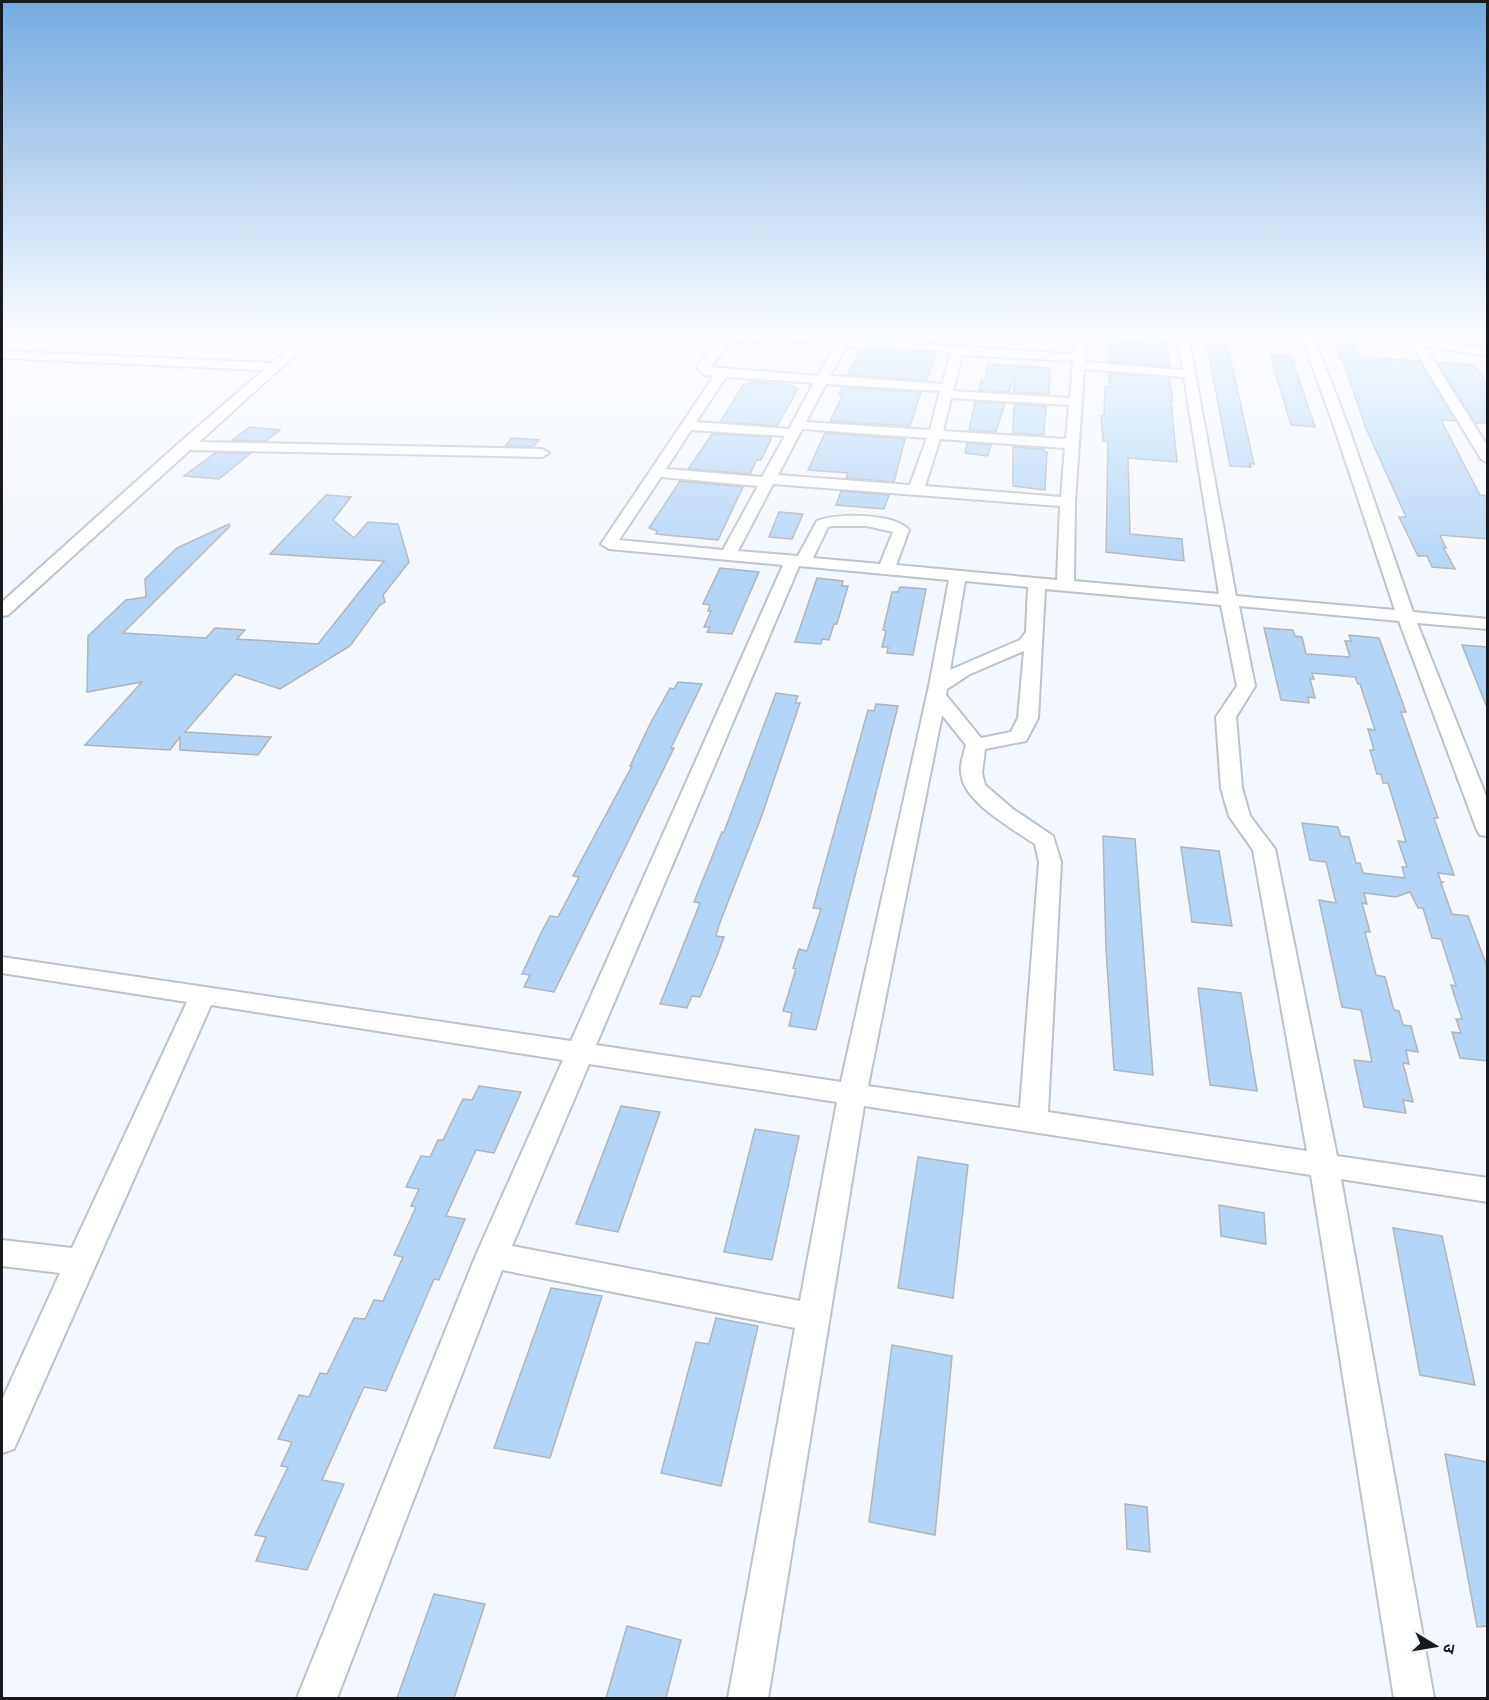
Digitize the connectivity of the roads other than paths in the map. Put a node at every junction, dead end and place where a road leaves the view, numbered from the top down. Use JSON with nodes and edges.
{"nodes":[{"id":1,"x":221,"y":414,"type":"edge"},
{"id":2,"x":696,"y":414,"type":"edge"},
{"id":3,"x":804,"y":414,"type":"edge"},
{"id":4,"x":941,"y":414,"type":"edge"},
{"id":5,"x":1075,"y":414,"type":"edge"},
{"id":6,"x":1197,"y":414,"type":"edge"},
{"id":7,"x":1337,"y":414,"type":"edge"},
{"id":8,"x":1461,"y":414,"type":"edge"},
{"id":9,"x":689,"y":426,"type":"junction"},
{"id":10,"x":796,"y":429,"type":"junction"},
{"id":11,"x":935,"y":435,"type":"junction"},
{"id":12,"x":1072,"y":444,"type":"junction"},
{"id":13,"x":184,"y":446,"type":"junction"},
{"id":14,"x":542,"y":453,"type":"dead end"},
{"id":15,"x":1488,"y":459,"type":"edge"},
{"id":16,"x":657,"y":472,"type":"junction"},
{"id":17,"x":768,"y":480,"type":"junction"},
{"id":18,"x":916,"y":490,"type":"junction"},
{"id":19,"x":1068,"y":502,"type":"junction"},
{"id":20,"x":728,"y":555,"type":"junction"},
{"id":21,"x":798,"y":561,"type":"junction"},
{"id":22,"x":886,"y":569,"type":"junction"},
{"id":23,"x":958,"y":576,"type":"junction"},
{"id":24,"x":1037,"y":583,"type":"junction"},
{"id":25,"x":1065,"y":586,"type":"junction"},
{"id":26,"x":1230,"y":601,"type":"junction"},
{"id":27,"x":2,"y":611,"type":"edge"},
{"id":28,"x":1406,"y":617,"type":"junction"},
{"id":29,"x":1488,"y":624,"type":"edge"},
{"id":30,"x":1035,"y":633,"type":"junction"},
{"id":31,"x":937,"y":691,"type":"junction"},
{"id":32,"x":976,"y":745,"type":"junction"},
{"id":33,"x":1488,"y":830,"type":"edge"},
{"id":34,"x":2,"y":965,"type":"edge"},
{"id":35,"x":202,"y":996,"type":"junction"},
{"id":36,"x":579,"y":1053,"type":"junction"},
{"id":37,"x":852,"y":1094,"type":"junction"},
{"id":38,"x":1033,"y":1121,"type":"junction"},
{"id":39,"x":1324,"y":1165,"type":"junction"},
{"id":40,"x":1488,"y":1190,"type":"edge"},
{"id":41,"x":2,"y":1253,"type":"edge"},
{"id":42,"x":492,"y":1256,"type":"junction"},
{"id":43,"x":81,"y":1262,"type":"junction"},
{"id":44,"x":814,"y":1318,"type":"junction"},
{"id":45,"x":2,"y":1437,"type":"edge"},
{"id":46,"x":317,"y":1698,"type":"edge"},
{"id":47,"x":748,"y":1698,"type":"edge"},
{"id":48,"x":1414,"y":1698,"type":"edge"}],
"edges":[{"from":1,"to":13,"type":"street"},
{"from":2,"to":9,"type":"street"},
{"from":3,"to":10,"type":"street"},
{"from":4,"to":11,"type":"street"},
{"from":5,"to":12,"type":"street"},
{"from":6,"to":26,"type":"street"},
{"from":7,"to":28,"type":"street"},
{"from":8,"to":15,"type":"street"},
{"from":9,"to":10,"type":"street"},
{"from":9,"to":16,"type":"street"},
{"from":10,"to":11,"type":"street"},
{"from":10,"to":17,"type":"street"},
{"from":11,"to":12,"type":"street"},
{"from":11,"to":18,"type":"street"},
{"from":12,"to":19,"type":"street"},
{"from":13,"to":14,"type":"street"},
{"from":13,"to":27,"type":"street"},
{"from":16,"to":17,"type":"street"},
{"from":16,"to":20,"type":"street"},
{"from":17,"to":18,"type":"street"},
{"from":17,"to":20,"type":"street"},
{"from":18,"to":19,"type":"street"},
{"from":19,"to":25,"type":"street"},
{"from":20,"to":21,"type":"street"},
{"from":21,"to":22,"type":"street"},
{"from":21,"to":22,"type":"street"},
{"from":21,"to":36,"type":"street"},
{"from":22,"to":23,"type":"street"},
{"from":23,"to":24,"type":"street"},
{"from":23,"to":31,"type":"street"},
{"from":24,"to":25,"type":"street"},
{"from":24,"to":30,"type":"street"},
{"from":25,"to":26,"type":"street"},
{"from":26,"to":28,"type":"street"},
{"from":26,"to":39,"type":"street"},
{"from":28,"to":29,"type":"street"},
{"from":28,"to":33,"type":"street"},
{"from":30,"to":31,"type":"street"},
{"from":30,"to":32,"type":"street"},
{"from":31,"to":32,"type":"street"},
{"from":31,"to":37,"type":"street"},
{"from":32,"to":38,"type":"street"},
{"from":34,"to":35,"type":"street"},
{"from":35,"to":36,"type":"street"},
{"from":35,"to":43,"type":"street"},
{"from":36,"to":37,"type":"street"},
{"from":36,"to":42,"type":"street"},
{"from":37,"to":38,"type":"street"},
{"from":37,"to":44,"type":"street"},
{"from":38,"to":39,"type":"street"},
{"from":39,"to":40,"type":"street"},
{"from":39,"to":48,"type":"street"},
{"from":41,"to":43,"type":"street"},
{"from":42,"to":44,"type":"street"},
{"from":42,"to":46,"type":"street"},
{"from":43,"to":45,"type":"street"},
{"from":44,"to":47,"type":"street"}]}
